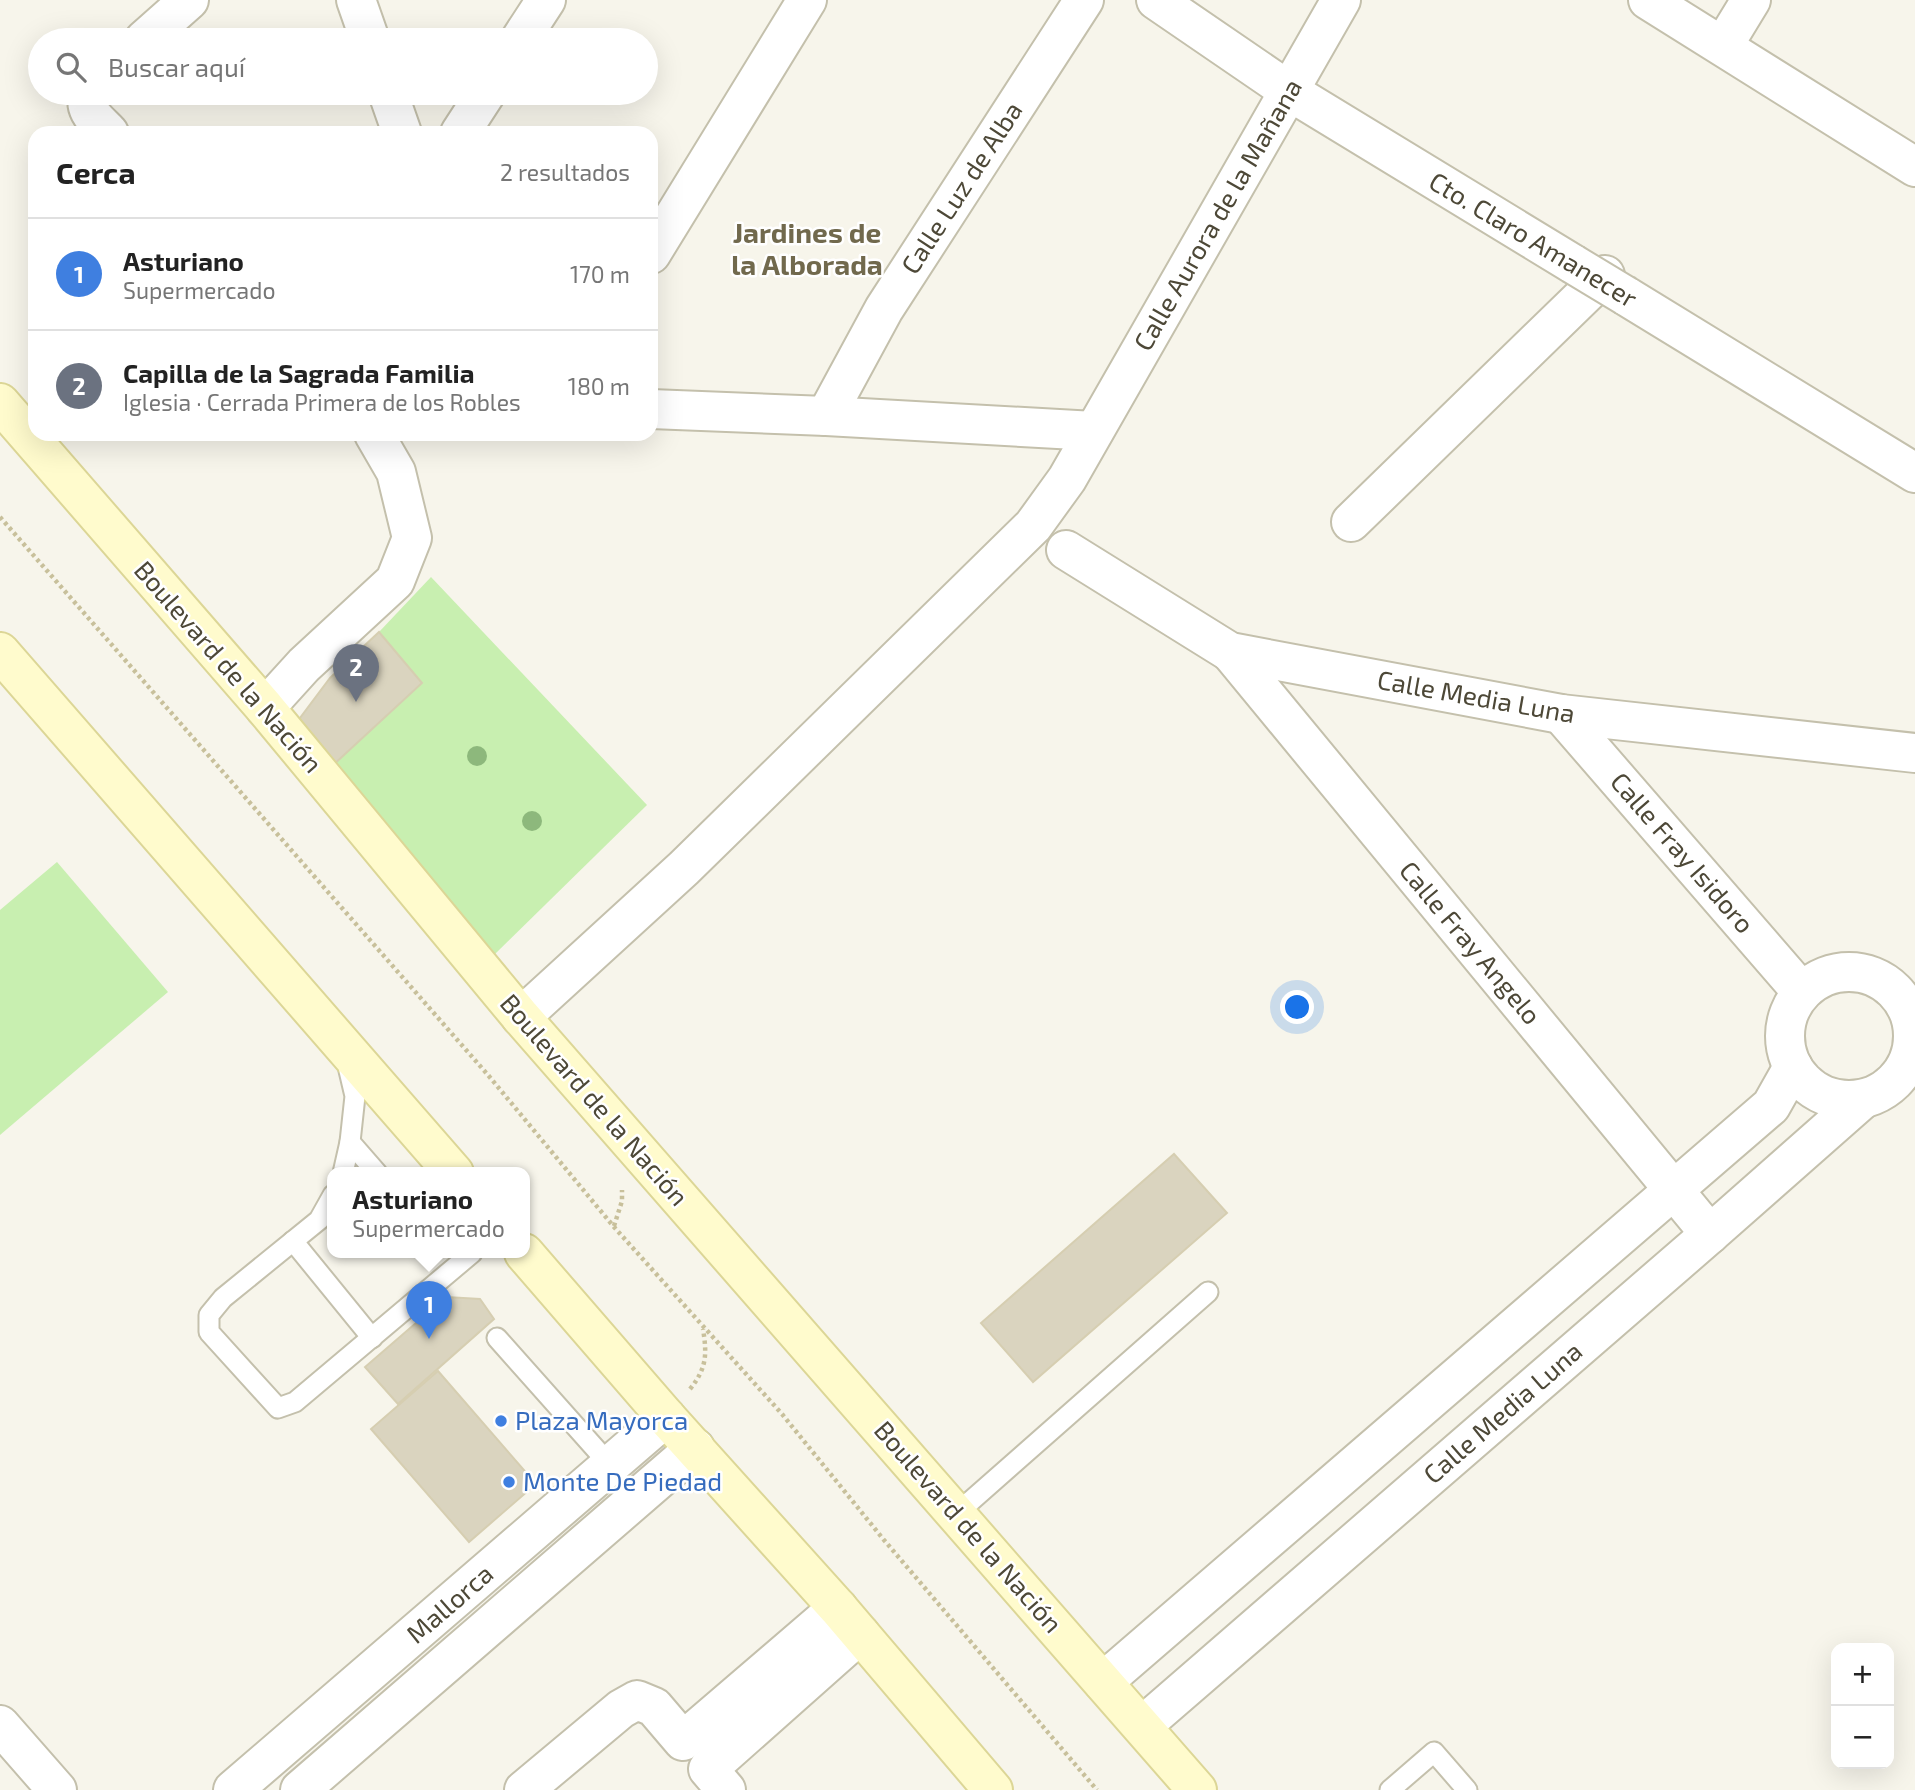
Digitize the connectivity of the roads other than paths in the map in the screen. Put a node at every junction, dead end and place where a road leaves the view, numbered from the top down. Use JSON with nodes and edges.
{"nodes":[{"id":1,"x":189,"y":0,"type":"edge"},
{"id":2,"x":356,"y":0,"type":"edge"},
{"id":3,"x":546,"y":0,"type":"edge"},
{"id":4,"x":807,"y":0,"type":"edge"},
{"id":5,"x":1084,"y":0,"type":"edge"},
{"id":6,"x":1156,"y":0,"type":"edge"},
{"id":7,"x":1341,"y":0,"type":"edge"},
{"id":8,"x":1648,"y":0,"type":"edge"},
{"id":9,"x":1751,"y":0,"type":"edge"},
{"id":10,"x":158,"y":28,"type":"edge"},
{"id":11,"x":366,"y":28,"type":"edge"},
{"id":12,"x":528,"y":28,"type":"edge"},
{"id":13,"x":1723,"y":46,"type":"junction"},
{"id":14,"x":1289,"y":91,"type":"junction"},
{"id":15,"x":88,"y":105,"type":"edge"},
{"id":16,"x":392,"y":105,"type":"edge"},
{"id":17,"x":478,"y":105,"type":"edge"},
{"id":18,"x":103,"y":126,"type":"edge"},
{"id":19,"x":400,"y":126,"type":"edge"},
{"id":20,"x":465,"y":126,"type":"edge"},
{"id":21,"x":1910,"y":154,"type":"edge"},
{"id":22,"x":658,"y":243,"type":"edge"},
{"id":23,"x":1602,"y":278,"type":"junction"},
{"id":24,"x":0,"y":403,"type":"edge"},
{"id":25,"x":658,"y":409,"type":"edge"},
{"id":26,"x":826,"y":416,"type":"junction"},
{"id":27,"x":1094,"y":431,"type":"junction"},
{"id":28,"x":28,"y":435,"type":"edge"},
{"id":29,"x":33,"y":441,"type":"edge"},
{"id":30,"x":378,"y":441,"type":"edge"},
{"id":31,"x":1915,"y":473,"type":"edge"},
{"id":32,"x":1351,"y":522,"type":"dead end"},
{"id":33,"x":1066,"y":550,"type":"dead end"},
{"id":34,"x":0,"y":652,"type":"edge"},
{"id":35,"x":1230,"y":652,"type":"junction"},
{"id":36,"x":265,"y":708,"type":"junction"},
{"id":37,"x":1561,"y":714,"type":"junction"},
{"id":38,"x":1915,"y":753,"type":"edge"},
{"id":39,"x":1802,"y":992,"type":"junction"},
{"id":40,"x":521,"y":1017,"type":"junction"},
{"id":41,"x":344,"y":1047,"type":"junction"},
{"id":42,"x":1910,"y":1066,"type":"edge"},
{"id":43,"x":1793,"y":1067,"type":"junction"},
{"id":44,"x":1863,"y":1099,"type":"junction"},
{"id":45,"x":350,"y":1142,"type":"junction"},
{"id":46,"x":344,"y":1167,"type":"edge"},
{"id":47,"x":372,"y":1167,"type":"edge"},
{"id":48,"x":449,"y":1167,"type":"edge"},
{"id":49,"x":1674,"y":1191,"type":"junction"},
{"id":50,"x":327,"y":1206,"type":"edge"},
{"id":51,"x":1710,"y":1234,"type":"junction"},
{"id":52,"x":293,"y":1241,"type":"junction"},
{"id":53,"x":458,"y":1258,"type":"edge"},
{"id":54,"x":528,"y":1258,"type":"edge"},
{"id":55,"x":1208,"y":1292,"type":"dead end"},
{"id":56,"x":372,"y":1338,"type":"junction"},
{"id":57,"x":497,"y":1338,"type":"dead end"},
{"id":58,"x":666,"y":1417,"type":"junction"},
{"id":59,"x":695,"y":1448,"type":"junction"},
{"id":60,"x":610,"y":1465,"type":"junction"},
{"id":61,"x":956,"y":1514,"type":"junction"},
{"id":62,"x":849,"y":1621,"type":"junction"},
{"id":63,"x":372,"y":1671,"type":"junction"},
{"id":64,"x":1103,"y":1682,"type":"junction"},
{"id":65,"x":400,"y":1704,"type":"junction"},
{"id":66,"x":743,"y":1713,"type":"junction"},
{"id":67,"x":0,"y":1725,"type":"edge"},
{"id":68,"x":1142,"y":1726,"type":"junction"},
{"id":69,"x":57,"y":1790,"type":"edge"},
{"id":70,"x":233,"y":1790,"type":"edge"},
{"id":71,"x":300,"y":1790,"type":"edge"},
{"id":72,"x":524,"y":1790,"type":"edge"},
{"id":73,"x":726,"y":1790,"type":"edge"},
{"id":74,"x":993,"y":1790,"type":"edge"},
{"id":75,"x":1197,"y":1790,"type":"edge"},
{"id":76,"x":1390,"y":1790,"type":"edge"},
{"id":77,"x":1467,"y":1790,"type":"edge"}],
"edges":[{"from":1,"to":10,"type":"street"},
{"from":2,"to":11,"type":"street"},
{"from":3,"to":12,"type":"street"},
{"from":4,"to":22,"type":"street"},
{"from":5,"to":26,"type":"street","name":"Calle Luz de Alba"},
{"from":6,"to":14,"type":"street","name":"Cto. Claro Amanecer"},
{"from":7,"to":14,"type":"street","name":"Calle Aurora de la Mañana"},
{"from":8,"to":13,"type":"street"},
{"from":9,"to":13,"type":"street"},
{"from":13,"to":21,"type":"street"},
{"from":14,"to":23,"type":"street","name":"Cto. Claro Amanecer"},
{"from":14,"to":27,"type":"street","name":"Calle Aurora de la Mañana"},
{"from":15,"to":18,"type":"street"},
{"from":16,"to":19,"type":"street"},
{"from":17,"to":20,"type":"street"},
{"from":23,"to":31,"type":"street","name":"Cto. Claro Amanecer"},
{"from":23,"to":32,"type":"street"},
{"from":24,"to":28,"type":"main road","name":"Boulevard de la Nación"},
{"from":25,"to":26,"type":"street"},
{"from":26,"to":27,"type":"street"},
{"from":27,"to":40,"type":"street","name":"Calle Aurora de la Mañana"},
{"from":29,"to":36,"type":"main road","name":"Boulevard de la Nación"},
{"from":30,"to":36,"type":"street"},
{"from":33,"to":35,"type":"street","name":"Calle Media Luna"},
{"from":34,"to":41,"type":"main road"},
{"from":35,"to":37,"type":"street","name":"Calle Media Luna"},
{"from":35,"to":49,"type":"street","name":"Calle Fray Angelo"},
{"from":36,"to":40,"type":"main road","name":"Boulevard de la Nación"},
{"from":37,"to":38,"type":"street","name":"Calle Media Luna"},
{"from":37,"to":39,"type":"street","name":"Calle Fray Isidoro"},
{"from":39,"to":42,"type":"street"},
{"from":39,"to":43,"type":"street"},
{"from":40,"to":61,"type":"main road","name":"Boulevard de la Nación"},
{"from":41,"to":45,"type":"lane"},
{"from":41,"to":48,"type":"main road"},
{"from":42,"to":44,"type":"street"},
{"from":43,"to":44,"type":"street"},
{"from":43,"to":49,"type":"street"},
{"from":44,"to":51,"type":"street","name":"Calle Media Luna"},
{"from":45,"to":46,"type":"lane"},
{"from":45,"to":47,"type":"lane"},
{"from":49,"to":51,"type":"street","name":"Calle Fray Angelo"},
{"from":49,"to":64,"type":"street"},
{"from":50,"to":52,"type":"lane"},
{"from":51,"to":68,"type":"street","name":"Calle Media Luna"},
{"from":52,"to":56,"type":"lane"},
{"from":52,"to":56,"type":"lane"},
{"from":53,"to":56,"type":"lane"},
{"from":54,"to":58,"type":"main road"},
{"from":55,"to":61,"type":"lane"},
{"from":57,"to":60,"type":"lane"},
{"from":58,"to":59,"type":"main road"},
{"from":58,"to":60,"type":"street","name":"Mallorca"},
{"from":59,"to":62,"type":"main road"},
{"from":59,"to":65,"type":"street","name":"Mallorca"},
{"from":60,"to":63,"type":"street","name":"Mallorca"},
{"from":61,"to":64,"type":"main road","name":"Boulevard de la Nación"},
{"from":62,"to":66,"type":"street"},
{"from":62,"to":74,"type":"main road"},
{"from":63,"to":65,"type":"street"},
{"from":63,"to":70,"type":"street","name":"Mallorca"},
{"from":64,"to":68,"type":"main road","name":"Boulevard de la Nación"},
{"from":65,"to":71,"type":"street","name":"Mallorca"},
{"from":66,"to":72,"type":"street"},
{"from":66,"to":73,"type":"street"},
{"from":67,"to":69,"type":"street"},
{"from":68,"to":75,"type":"main road","name":"Boulevard de la Nación"},
{"from":76,"to":77,"type":"lane"}]}
